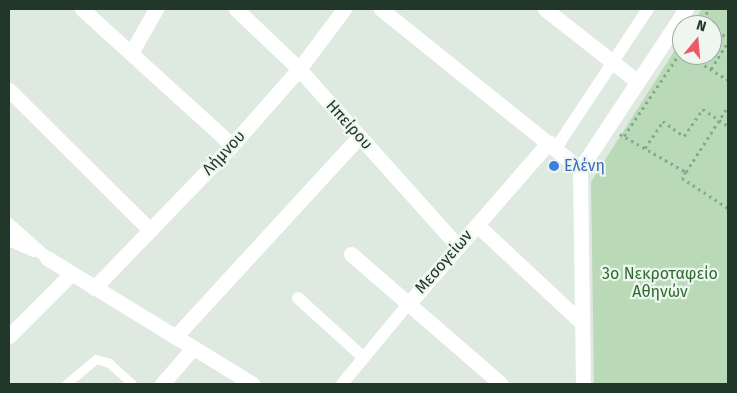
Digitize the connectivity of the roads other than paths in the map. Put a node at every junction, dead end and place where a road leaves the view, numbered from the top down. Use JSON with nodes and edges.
{"nodes":[{"id":1,"x":82,"y":9,"type":"edge"},
{"id":2,"x":156,"y":9,"type":"edge"},
{"id":3,"x":236,"y":9,"type":"edge"},
{"id":4,"x":344,"y":9,"type":"edge"},
{"id":5,"x":381,"y":9,"type":"edge"},
{"id":6,"x":544,"y":9,"type":"edge"},
{"id":7,"x":648,"y":9,"type":"edge"},
{"id":8,"x":686,"y":9,"type":"edge"},
{"id":9,"x":130,"y":53,"type":"junction"},
{"id":10,"x":614,"y":63,"type":"junction"},
{"id":11,"x":299,"y":69,"type":"junction"},
{"id":12,"x":638,"y":82,"type":"junction"},
{"id":13,"x":9,"y":90,"type":"edge"},
{"id":14,"x":359,"y":137,"type":"junction"},
{"id":15,"x":232,"y":145,"type":"junction"},
{"id":16,"x":553,"y":145,"type":"junction"},
{"id":17,"x":580,"y":169,"type":"junction"},
{"id":18,"x":9,"y":224,"type":"edge"},
{"id":19,"x":476,"y":225,"type":"junction"},
{"id":20,"x":150,"y":230,"type":"junction"},
{"id":21,"x":9,"y":240,"type":"edge"},
{"id":22,"x":458,"y":246,"type":"junction"},
{"id":23,"x":351,"y":254,"type":"dead end"},
{"id":24,"x":47,"y":258,"type":"junction"},
{"id":25,"x":71,"y":274,"type":"junction"},
{"id":26,"x":94,"y":288,"type":"junction"},
{"id":27,"x":298,"y":298,"type":"dead end"},
{"id":28,"x":409,"y":303,"type":"junction"},
{"id":29,"x":582,"y":323,"type":"junction"},
{"id":30,"x":9,"y":336,"type":"edge"},
{"id":31,"x":175,"y":337,"type":"junction"},
{"id":32,"x":193,"y":348,"type":"junction"},
{"id":33,"x":364,"y":358,"type":"junction"},
{"id":34,"x":66,"y":384,"type":"edge"},
{"id":35,"x":132,"y":384,"type":"edge"},
{"id":36,"x":162,"y":384,"type":"edge"},
{"id":37,"x":253,"y":384,"type":"edge"},
{"id":38,"x":342,"y":384,"type":"edge"},
{"id":39,"x":501,"y":384,"type":"edge"},
{"id":40,"x":582,"y":384,"type":"edge"}],
"edges":[{"from":1,"to":9,"type":"street"},
{"from":2,"to":9,"type":"street"},
{"from":3,"to":11,"type":"street","name":"Ηπείρου"},
{"from":4,"to":11,"type":"street","name":"Λήμνου"},
{"from":5,"to":16,"type":"street"},
{"from":6,"to":10,"type":"street"},
{"from":7,"to":10,"type":"street"},
{"from":8,"to":12,"type":"street"},
{"from":9,"to":15,"type":"street"},
{"from":10,"to":12,"type":"street"},
{"from":10,"to":16,"type":"street"},
{"from":11,"to":14,"type":"street","name":"Ηπείρου"},
{"from":11,"to":15,"type":"street","name":"Λήμνου"},
{"from":12,"to":17,"type":"street"},
{"from":13,"to":20,"type":"street"},
{"from":14,"to":22,"type":"street","name":"Ηπείρου"},
{"from":14,"to":31,"type":"street"},
{"from":15,"to":20,"type":"street","name":"Λήμνου"},
{"from":16,"to":17,"type":"street"},
{"from":16,"to":19,"type":"street","name":"Μεσογείων"},
{"from":17,"to":29,"type":"street"},
{"from":18,"to":24,"type":"street"},
{"from":19,"to":22,"type":"street","name":"Μεσογείων"},
{"from":19,"to":29,"type":"street"},
{"from":20,"to":26,"type":"street","name":"Λήμνου"},
{"from":21,"to":24,"type":"street"},
{"from":22,"to":28,"type":"street","name":"Μεσογείων"},
{"from":23,"to":28,"type":"street"},
{"from":24,"to":25,"type":"street"},
{"from":25,"to":26,"type":"street"},
{"from":25,"to":30,"type":"street"},
{"from":26,"to":31,"type":"street"},
{"from":27,"to":33,"type":"street"},
{"from":28,"to":33,"type":"street","name":"Μεσογείων"},
{"from":28,"to":39,"type":"street"},
{"from":29,"to":40,"type":"street"},
{"from":31,"to":32,"type":"street"},
{"from":32,"to":36,"type":"street"},
{"from":32,"to":37,"type":"street"},
{"from":33,"to":38,"type":"street","name":"Μεσογείων"},
{"from":34,"to":35,"type":"lane"}]}
